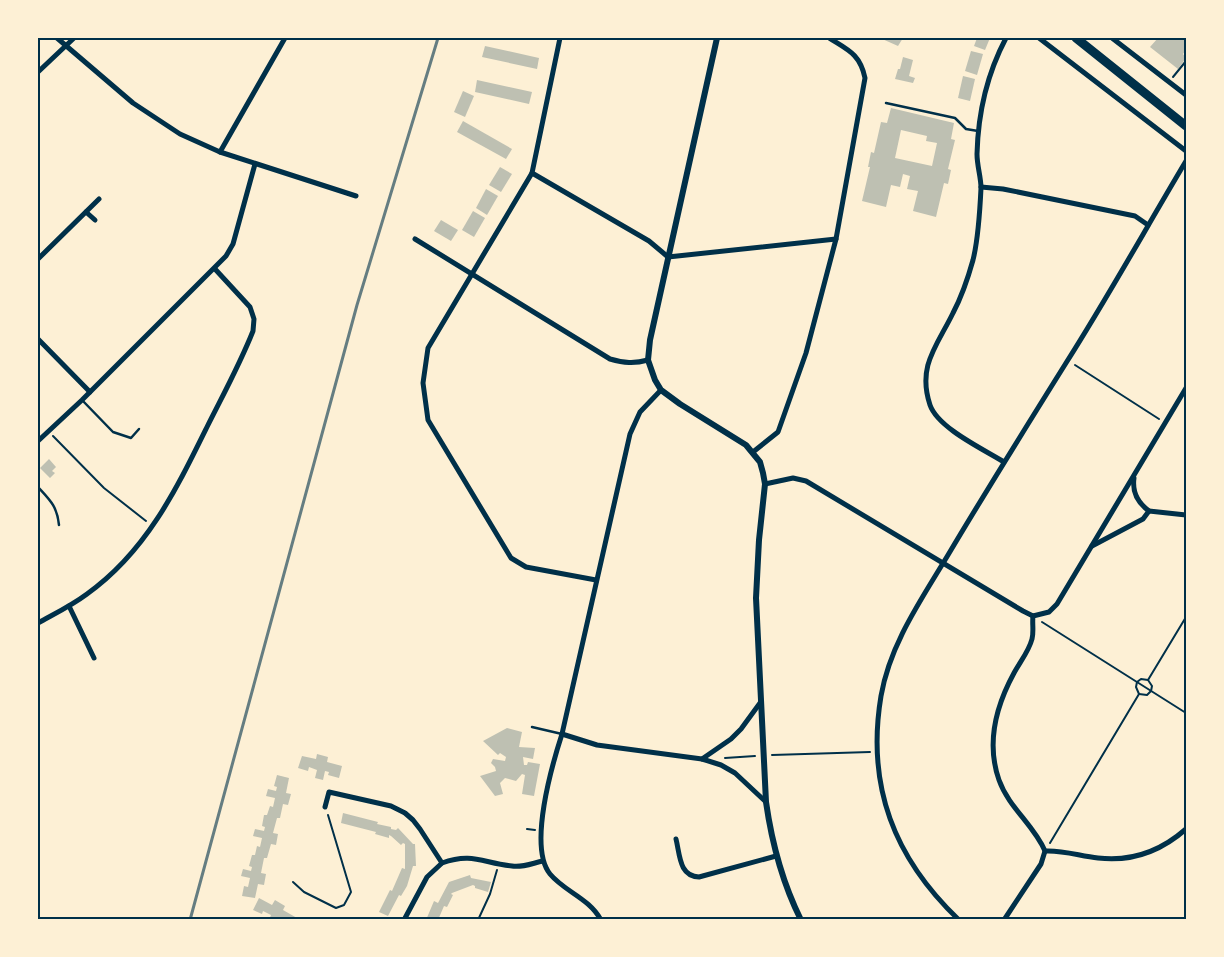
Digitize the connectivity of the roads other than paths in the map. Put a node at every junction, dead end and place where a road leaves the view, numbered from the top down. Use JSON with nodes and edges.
{"nodes":[{"id":1,"x":57,"y":38,"type":"edge"},
{"id":2,"x":74,"y":38,"type":"edge"},
{"id":3,"x":285,"y":38,"type":"edge"},
{"id":4,"x":560,"y":38,"type":"edge"},
{"id":5,"x":718,"y":38,"type":"edge"},
{"id":6,"x":829,"y":38,"type":"edge"},
{"id":7,"x":1006,"y":38,"type":"edge"},
{"id":8,"x":1039,"y":38,"type":"edge"},
{"id":9,"x":1076,"y":38,"type":"edge"},
{"id":10,"x":1112,"y":38,"type":"edge"},
{"id":11,"x":66,"y":46,"type":"junction"},
{"id":12,"x":38,"y":72,"type":"edge"},
{"id":13,"x":1186,"y":95,"type":"edge"},
{"id":14,"x":886,"y":103,"type":"dead end"},
{"id":15,"x":1186,"y":126,"type":"edge"},
{"id":16,"x":978,"y":131,"type":"junction"},
{"id":17,"x":1186,"y":151,"type":"edge"},
{"id":18,"x":220,"y":152,"type":"junction"},
{"id":19,"x":1186,"y":161,"type":"edge"},
{"id":20,"x":255,"y":164,"type":"junction"},
{"id":21,"x":532,"y":173,"type":"junction"},
{"id":22,"x":981,"y":187,"type":"junction"},
{"id":23,"x":356,"y":196,"type":"dead end"},
{"id":24,"x":99,"y":199,"type":"dead end"},
{"id":25,"x":86,"y":212,"type":"junction"},
{"id":26,"x":95,"y":220,"type":"dead end"},
{"id":27,"x":1148,"y":224,"type":"junction"},
{"id":28,"x":415,"y":239,"type":"dead end"},
{"id":29,"x":836,"y":239,"type":"junction"},
{"id":30,"x":668,"y":257,"type":"junction"},
{"id":31,"x":38,"y":259,"type":"edge"},
{"id":32,"x":215,"y":269,"type":"junction"},
{"id":33,"x":473,"y":275,"type":"junction"},
{"id":34,"x":38,"y":338,"type":"edge"},
{"id":35,"x":648,"y":360,"type":"junction"},
{"id":36,"x":1186,"y":388,"type":"edge"},
{"id":37,"x":661,"y":390,"type":"junction"},
{"id":38,"x":90,"y":392,"type":"junction"},
{"id":39,"x":82,"y":400,"type":"junction"},
{"id":40,"x":139,"y":429,"type":"dead end"},
{"id":41,"x":38,"y":442,"type":"edge"},
{"id":42,"x":753,"y":452,"type":"junction"},
{"id":43,"x":1004,"y":462,"type":"junction"},
{"id":44,"x":1134,"y":476,"type":"junction"},
{"id":45,"x":765,"y":484,"type":"junction"},
{"id":46,"x":38,"y":487,"type":"edge"},
{"id":47,"x":1149,"y":512,"type":"junction"},
{"id":48,"x":1186,"y":515,"type":"edge"},
{"id":49,"x":60,"y":525,"type":"dead end"},
{"id":50,"x":1091,"y":546,"type":"junction"},
{"id":51,"x":942,"y":564,"type":"junction"},
{"id":52,"x":596,"y":580,"type":"junction"},
{"id":53,"x":69,"y":606,"type":"junction"},
{"id":54,"x":1033,"y":616,"type":"junction"},
{"id":55,"x":38,"y":622,"type":"edge"},
{"id":56,"x":94,"y":658,"type":"dead end"},
{"id":57,"x":760,"y":703,"type":"junction"},
{"id":58,"x":532,"y":727,"type":"dead end"},
{"id":59,"x":562,"y":734,"type":"junction"},
{"id":60,"x":702,"y":759,"type":"junction"},
{"id":61,"x":766,"y":802,"type":"junction"},
{"id":62,"x":325,"y":807,"type":"road end"},
{"id":63,"x":1186,"y":829,"type":"edge"},
{"id":64,"x":676,"y":839,"type":"dead end"},
{"id":65,"x":1044,"y":851,"type":"junction"},
{"id":66,"x":776,"y":856,"type":"junction"},
{"id":67,"x":543,"y":861,"type":"junction"},
{"id":68,"x":442,"y":863,"type":"junction"},
{"id":69,"x":404,"y":920,"type":"edge"},
{"id":70,"x":601,"y":920,"type":"edge"},
{"id":71,"x":801,"y":920,"type":"edge"},
{"id":72,"x":959,"y":920,"type":"edge"},
{"id":73,"x":1004,"y":920,"type":"edge"}],
"edges":[{"from":1,"to":11,"type":"street"},
{"from":2,"to":11,"type":"street"},
{"from":3,"to":18,"type":"street"},
{"from":4,"to":21,"type":"street"},
{"from":5,"to":30,"type":"street"},
{"from":6,"to":29,"type":"street"},
{"from":7,"to":16,"type":"street"},
{"from":8,"to":17,"type":"street"},
{"from":9,"to":15,"type":"highway"},
{"from":10,"to":13,"type":"street"},
{"from":11,"to":12,"type":"street"},
{"from":11,"to":18,"type":"street"},
{"from":14,"to":16,"type":"lane"},
{"from":16,"to":22,"type":"street"},
{"from":18,"to":20,"type":"street"},
{"from":19,"to":27,"type":"street"},
{"from":20,"to":23,"type":"street"},
{"from":20,"to":32,"type":"street"},
{"from":21,"to":30,"type":"street"},
{"from":21,"to":33,"type":"street"},
{"from":22,"to":27,"type":"street"},
{"from":22,"to":43,"type":"street"},
{"from":24,"to":25,"type":"street"},
{"from":25,"to":26,"type":"street"},
{"from":25,"to":31,"type":"street"},
{"from":27,"to":43,"type":"street"},
{"from":28,"to":33,"type":"street"},
{"from":29,"to":30,"type":"street"},
{"from":29,"to":42,"type":"street"},
{"from":30,"to":35,"type":"street"},
{"from":32,"to":38,"type":"street"},
{"from":32,"to":53,"type":"street"},
{"from":33,"to":35,"type":"street"},
{"from":33,"to":52,"type":"street"},
{"from":34,"to":38,"type":"street"},
{"from":35,"to":37,"type":"street"},
{"from":36,"to":44,"type":"street"},
{"from":37,"to":42,"type":"street"},
{"from":37,"to":52,"type":"street"},
{"from":38,"to":39,"type":"street"},
{"from":39,"to":40,"type":"lane"},
{"from":39,"to":41,"type":"street"},
{"from":42,"to":45,"type":"street"},
{"from":43,"to":51,"type":"street"},
{"from":44,"to":47,"type":"street"},
{"from":44,"to":50,"type":"street"},
{"from":45,"to":51,"type":"street"},
{"from":45,"to":57,"type":"street"},
{"from":46,"to":49,"type":"lane"},
{"from":47,"to":48,"type":"street"},
{"from":47,"to":50,"type":"street"},
{"from":50,"to":54,"type":"street"},
{"from":51,"to":54,"type":"street"},
{"from":51,"to":72,"type":"street"},
{"from":52,"to":59,"type":"street"},
{"from":53,"to":55,"type":"street"},
{"from":53,"to":56,"type":"street"},
{"from":54,"to":65,"type":"street"},
{"from":57,"to":60,"type":"street"},
{"from":57,"to":61,"type":"street"},
{"from":58,"to":59,"type":"lane"},
{"from":59,"to":60,"type":"street"},
{"from":59,"to":67,"type":"street"},
{"from":60,"to":61,"type":"street"},
{"from":61,"to":66,"type":"street"},
{"from":62,"to":68,"type":"street"},
{"from":63,"to":65,"type":"street"},
{"from":64,"to":66,"type":"street"},
{"from":65,"to":73,"type":"street"},
{"from":66,"to":71,"type":"street"},
{"from":67,"to":68,"type":"street"},
{"from":67,"to":70,"type":"street"},
{"from":68,"to":69,"type":"street"}]}
